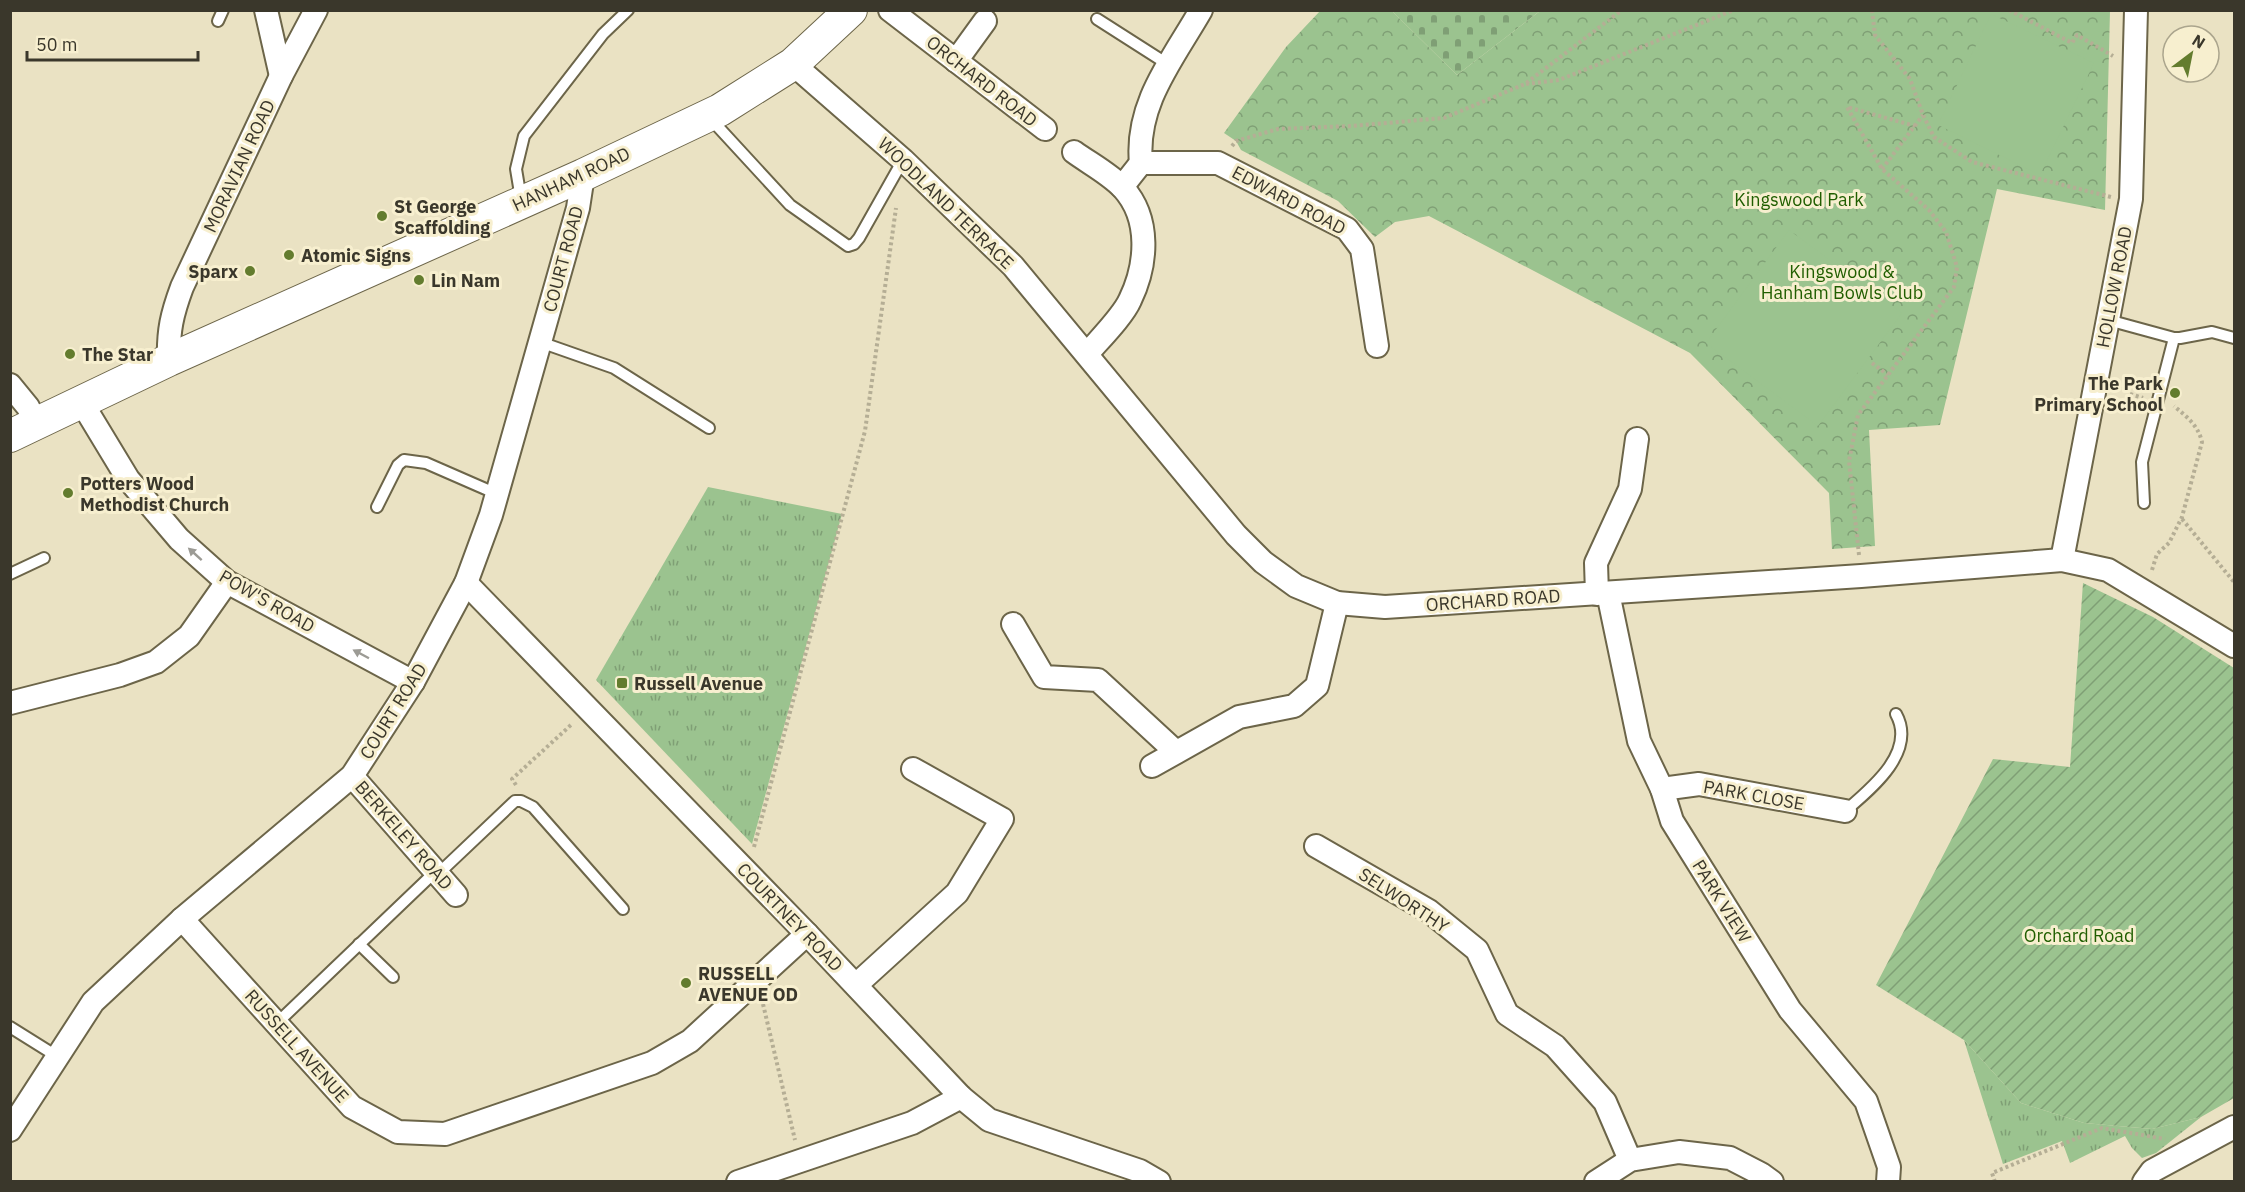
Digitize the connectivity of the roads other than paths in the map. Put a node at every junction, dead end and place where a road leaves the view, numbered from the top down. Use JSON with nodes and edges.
{"nodes":[{"id":1,"x":266,"y":10,"type":"edge"},
{"id":2,"x":316,"y":10,"type":"edge"},
{"id":3,"x":628,"y":10,"type":"edge"},
{"id":4,"x":850,"y":10,"type":"edge"},
{"id":5,"x":890,"y":10,"type":"edge"},
{"id":6,"x":1201,"y":10,"type":"edge"},
{"id":7,"x":2136,"y":10,"type":"edge"},
{"id":8,"x":989,"y":16,"type":"edge"},
{"id":9,"x":1097,"y":19,"type":"dead end"},
{"id":10,"x":956,"y":61,"type":"junction"},
{"id":11,"x":793,"y":64,"type":"junction"},
{"id":12,"x":1169,"y":65,"type":"junction"},
{"id":13,"x":281,"y":76,"type":"junction"},
{"id":14,"x":708,"y":115,"type":"junction"},
{"id":15,"x":1045,"y":129,"type":"dead end"},
{"id":16,"x":1074,"y":152,"type":"dead end"},
{"id":17,"x":903,"y":160,"type":"junction"},
{"id":18,"x":1141,"y":163,"type":"junction"},
{"id":19,"x":583,"y":175,"type":"junction"},
{"id":20,"x":1122,"y":187,"type":"junction"},
{"id":21,"x":522,"y":202,"type":"junction"},
{"id":22,"x":2108,"y":320,"type":"junction"},
{"id":23,"x":2174,"y":338,"type":"junction"},
{"id":24,"x":2235,"y":338,"type":"edge"},
{"id":25,"x":540,"y":342,"type":"junction"},
{"id":26,"x":1377,"y":346,"type":"dead end"},
{"id":27,"x":1087,"y":354,"type":"junction"},
{"id":28,"x":170,"y":360,"type":"junction"},
{"id":29,"x":10,"y":385,"type":"edge"},
{"id":30,"x":82,"y":403,"type":"junction"},
{"id":31,"x":710,"y":428,"type":"dead end"},
{"id":32,"x":23,"y":429,"type":"edge"},
{"id":33,"x":1637,"y":439,"type":"dead end"},
{"id":34,"x":497,"y":494,"type":"junction"},
{"id":35,"x":2144,"y":503,"type":"dead end"},
{"id":36,"x":377,"y":507,"type":"dead end"},
{"id":37,"x":44,"y":558,"type":"dead end"},
{"id":38,"x":2062,"y":560,"type":"junction"},
{"id":39,"x":10,"y":574,"type":"edge"},
{"id":40,"x":227,"y":582,"type":"junction"},
{"id":41,"x":466,"y":583,"type":"junction"},
{"id":42,"x":1603,"y":594,"type":"junction"},
{"id":43,"x":1337,"y":603,"type":"junction"},
{"id":44,"x":1013,"y":624,"type":"dead end"},
{"id":45,"x":2235,"y":646,"type":"edge"},
{"id":46,"x":413,"y":682,"type":"junction"},
{"id":47,"x":10,"y":703,"type":"edge"},
{"id":48,"x":1896,"y":714,"type":"dead end"},
{"id":49,"x":1176,"y":752,"type":"junction"},
{"id":50,"x":1152,"y":766,"type":"dead end"},
{"id":51,"x":913,"y":769,"type":"dead end"},
{"id":52,"x":352,"y":776,"type":"junction"},
{"id":53,"x":1662,"y":789,"type":"junction"},
{"id":54,"x":1845,"y":811,"type":"joint"},
{"id":55,"x":1316,"y":846,"type":"dead end"},
{"id":56,"x":437,"y":873,"type":"junction"},
{"id":57,"x":456,"y":895,"type":"dead end"},
{"id":58,"x":623,"y":909,"type":"dead end"},
{"id":59,"x":182,"y":919,"type":"junction"},
{"id":60,"x":807,"y":934,"type":"junction"},
{"id":61,"x":359,"y":944,"type":"junction"},
{"id":62,"x":393,"y":977,"type":"dead end"},
{"id":63,"x":856,"y":985,"type":"junction"},
{"id":64,"x":276,"y":1024,"type":"junction"},
{"id":65,"x":10,"y":1027,"type":"edge"},
{"id":66,"x":58,"y":1057,"type":"junction"},
{"id":67,"x":961,"y":1097,"type":"junction"},
{"id":68,"x":2235,"y":1127,"type":"edge"},
{"id":69,"x":10,"y":1130,"type":"edge"},
{"id":70,"x":1630,"y":1160,"type":"junction"},
{"id":71,"x":738,"y":1182,"type":"edge"},
{"id":72,"x":1159,"y":1182,"type":"edge"},
{"id":73,"x":1596,"y":1182,"type":"edge"},
{"id":74,"x":1772,"y":1182,"type":"edge"},
{"id":75,"x":1888,"y":1182,"type":"edge"},
{"id":76,"x":2144,"y":1182,"type":"edge"}],
"edges":[{"from":1,"to":13,"type":"street"},
{"from":2,"to":13,"type":"street","name":"MORAVIAN ROAD"},
{"from":3,"to":21,"type":"lane"},
{"from":4,"to":11,"type":"main road","name":"HANHAM ROAD"},
{"from":5,"to":10,"type":"street","name":"ORCHARD ROAD"},
{"from":6,"to":12,"type":"street"},
{"from":7,"to":22,"type":"street","name":"HOLLOW ROAD"},
{"from":8,"to":10,"type":"street"},
{"from":9,"to":12,"type":"lane"},
{"from":10,"to":15,"type":"street","name":"ORCHARD ROAD"},
{"from":11,"to":14,"type":"main road","name":"HANHAM ROAD"},
{"from":11,"to":17,"type":"street","name":"WOODLAND TERRACE"},
{"from":12,"to":18,"type":"street"},
{"from":13,"to":28,"type":"street","name":"MORAVIAN ROAD"},
{"from":14,"to":17,"type":"lane"},
{"from":14,"to":19,"type":"main road","name":"HANHAM ROAD"},
{"from":16,"to":20,"type":"street"},
{"from":17,"to":27,"type":"street","name":"WOODLAND TERRACE"},
{"from":18,"to":20,"type":"street"},
{"from":18,"to":26,"type":"street","name":"EDWARD ROAD"},
{"from":19,"to":21,"type":"main road","name":"HANHAM ROAD"},
{"from":19,"to":25,"type":"street","name":"COURT ROAD"},
{"from":20,"to":27,"type":"street"},
{"from":21,"to":28,"type":"main road","name":"HANHAM ROAD"},
{"from":22,"to":23,"type":"lane"},
{"from":22,"to":38,"type":"street","name":"HOLLOW ROAD"},
{"from":23,"to":24,"type":"lane"},
{"from":23,"to":35,"type":"lane"},
{"from":25,"to":31,"type":"lane"},
{"from":25,"to":34,"type":"street","name":"COURT ROAD"},
{"from":27,"to":43,"type":"street","name":"ORCHARD ROAD"},
{"from":28,"to":30,"type":"main road","name":"HANHAM ROAD"},
{"from":29,"to":32,"type":"street"},
{"from":30,"to":32,"type":"main road","name":"HANHAM ROAD"},
{"from":40,"to":30,"type":"street","name":"POW'S ROAD","one_way":true},
{"from":33,"to":42,"type":"street","name":"PARK VIEW"},
{"from":34,"to":36,"type":"lane"},
{"from":34,"to":41,"type":"street","name":"COURT ROAD"},
{"from":37,"to":39,"type":"lane"},
{"from":38,"to":42,"type":"street","name":"ORCHARD ROAD"},
{"from":38,"to":45,"type":"street","name":"ORCHARD ROAD"},
{"from":46,"to":40,"type":"street","name":"POW'S ROAD","one_way":true},
{"from":40,"to":47,"type":"street"},
{"from":41,"to":46,"type":"street","name":"COURT ROAD"},
{"from":41,"to":60,"type":"street","name":"COURTNEY ROAD"},
{"from":42,"to":43,"type":"street","name":"ORCHARD ROAD"},
{"from":42,"to":53,"type":"street","name":"PARK VIEW"},
{"from":43,"to":49,"type":"street"},
{"from":44,"to":49,"type":"street"},
{"from":46,"to":52,"type":"street","name":"COURT ROAD"},
{"from":48,"to":54,"type":"lane"},
{"from":49,"to":50,"type":"street"},
{"from":51,"to":63,"type":"street"},
{"from":52,"to":56,"type":"street","name":"BERKELEY ROAD"},
{"from":52,"to":59,"type":"street","name":"COURT ROAD"},
{"from":53,"to":54,"type":"street","name":"PARK CLOSE"},
{"from":53,"to":75,"type":"street","name":"PARK VIEW"},
{"from":55,"to":70,"type":"street","name":"SELWORTHY"},
{"from":56,"to":57,"type":"street","name":"BERKELEY ROAD"},
{"from":56,"to":58,"type":"lane"},
{"from":56,"to":61,"type":"lane"},
{"from":59,"to":64,"type":"street","name":"RUSSELL AVENUE"},
{"from":59,"to":66,"type":"street","name":"COURT ROAD"},
{"from":60,"to":63,"type":"street","name":"COURTNEY ROAD"},
{"from":60,"to":64,"type":"street","name":"RUSSELL AVENUE"},
{"from":61,"to":62,"type":"lane"},
{"from":61,"to":64,"type":"lane"},
{"from":63,"to":67,"type":"street","name":"COURTNEY ROAD"},
{"from":65,"to":66,"type":"lane"},
{"from":66,"to":69,"type":"street","name":"COURT ROAD"},
{"from":67,"to":71,"type":"street"},
{"from":67,"to":72,"type":"street","name":"COURTNEY ROAD"},
{"from":68,"to":76,"type":"street"},
{"from":70,"to":73,"type":"street"},
{"from":70,"to":74,"type":"street"}]}
